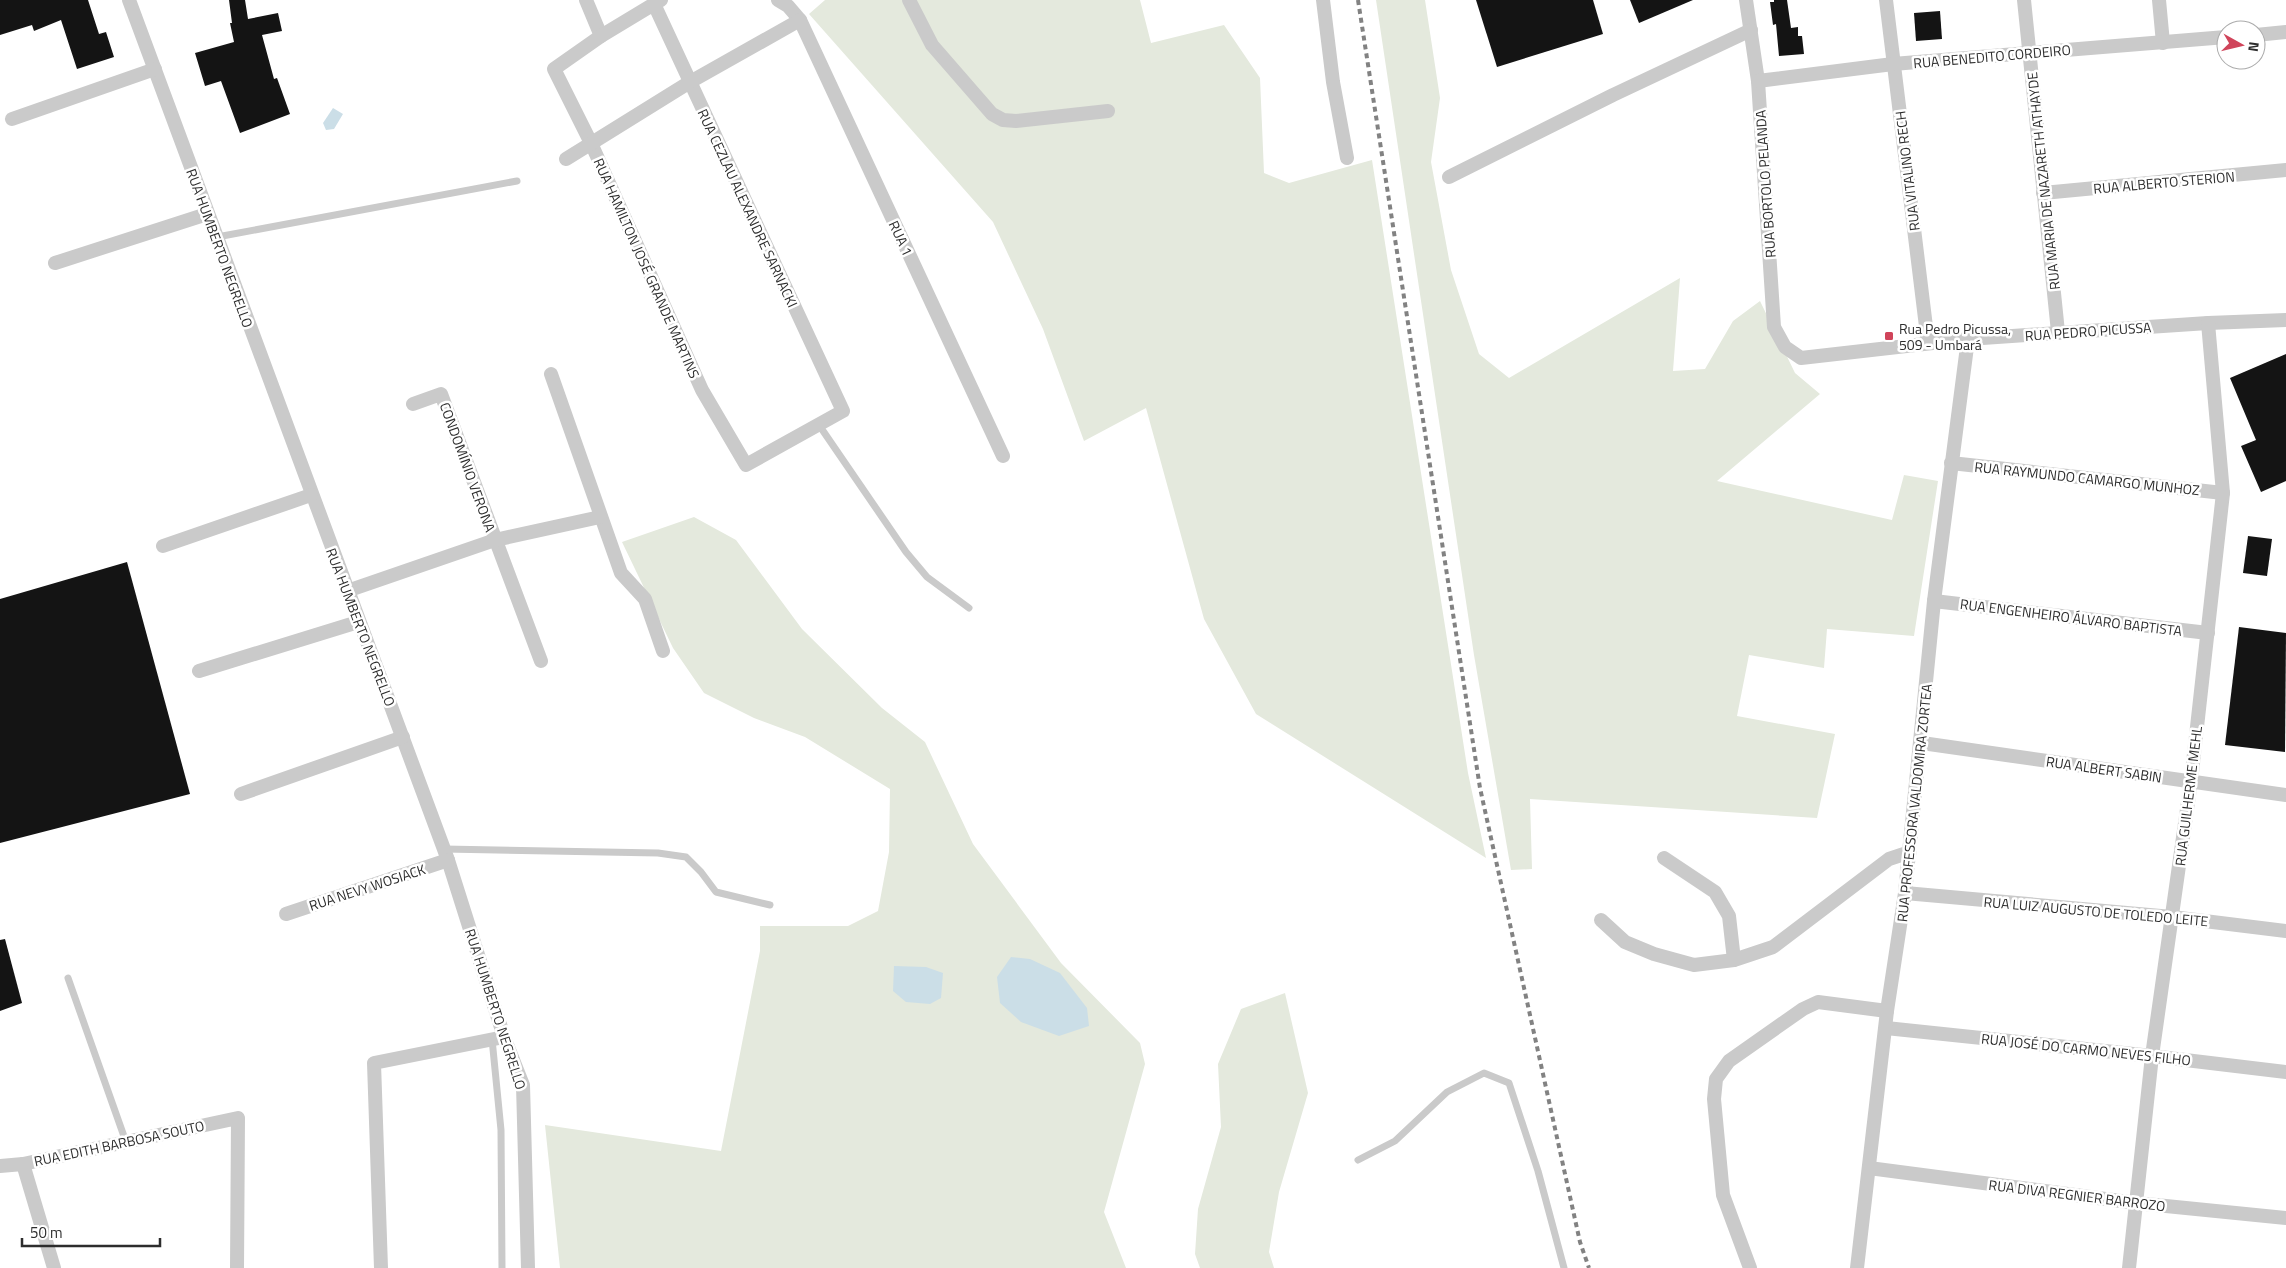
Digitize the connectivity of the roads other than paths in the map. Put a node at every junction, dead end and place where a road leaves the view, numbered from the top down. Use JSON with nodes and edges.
{"nodes":[{"id":1,"x":129,"y":0,"type":"edge"},
{"id":2,"x":586,"y":0,"type":"edge"},
{"id":3,"x":778,"y":0,"type":"edge"},
{"id":4,"x":909,"y":0,"type":"edge"},
{"id":5,"x":1323,"y":0,"type":"edge"},
{"id":6,"x":1746,"y":0,"type":"edge"},
{"id":7,"x":1886,"y":0,"type":"edge"},
{"id":8,"x":2024,"y":0,"type":"edge"},
{"id":9,"x":2159,"y":0,"type":"edge"},
{"id":10,"x":658,"y":2,"type":"edge"},
{"id":11,"x":800,"y":20,"type":"junction"},
{"id":12,"x":1751,"y":30,"type":"junction"},
{"id":13,"x":2286,"y":32,"type":"edge"},
{"id":14,"x":2266,"y":34,"type":"edge"},
{"id":15,"x":601,"y":36,"type":"junction"},
{"id":16,"x":2216,"y":38,"type":"edge"},
{"id":17,"x":2164,"y":43,"type":"junction"},
{"id":18,"x":2030,"y":52,"type":"junction"},
{"id":19,"x":1893,"y":64,"type":"junction"},
{"id":20,"x":155,"y":69,"type":"junction"},
{"id":21,"x":1758,"y":81,"type":"junction"},
{"id":22,"x":690,"y":82,"type":"junction"},
{"id":23,"x":1108,"y":111,"type":"dead end"},
{"id":24,"x":12,"y":119,"type":"dead end"},
{"id":25,"x":592,"y":143,"type":"junction"},
{"id":26,"x":1347,"y":158,"type":"dead end"},
{"id":27,"x":566,"y":159,"type":"dead end"},
{"id":28,"x":2286,"y":170,"type":"edge"},
{"id":29,"x":1449,"y":177,"type":"dead end"},
{"id":30,"x":517,"y":181,"type":"dead end"},
{"id":31,"x":2043,"y":193,"type":"junction"},
{"id":32,"x":208,"y":214,"type":"junction"},
{"id":33,"x":216,"y":238,"type":"junction"},
{"id":34,"x":54,"y":263,"type":"dead end"},
{"id":35,"x":2286,"y":320,"type":"edge"},
{"id":36,"x":2208,"y":323,"type":"junction"},
{"id":37,"x":2058,"y":332,"type":"junction"},
{"id":38,"x":1968,"y":338,"type":"junction"},
{"id":39,"x":1928,"y":343,"type":"junction"},
{"id":40,"x":1800,"y":358,"type":"joint"},
{"id":41,"x":551,"y":374,"type":"dead end"},
{"id":42,"x":413,"y":404,"type":"dead end"},
{"id":43,"x":819,"y":425,"type":"junction"},
{"id":44,"x":1003,"y":456,"type":"dead end"},
{"id":45,"x":1951,"y":463,"type":"junction"},
{"id":46,"x":2223,"y":492,"type":"junction"},
{"id":47,"x":312,"y":495,"type":"junction"},
{"id":48,"x":600,"y":517,"type":"junction"},
{"id":49,"x":495,"y":540,"type":"junction"},
{"id":50,"x":163,"y":546,"type":"dead end"},
{"id":51,"x":347,"y":591,"type":"junction"},
{"id":52,"x":1934,"y":602,"type":"junction"},
{"id":53,"x":969,"y":608,"type":"dead end"},
{"id":54,"x":358,"y":622,"type":"junction"},
{"id":55,"x":2208,"y":633,"type":"junction"},
{"id":56,"x":663,"y":651,"type":"dead end"},
{"id":57,"x":541,"y":661,"type":"dead end"},
{"id":58,"x":200,"y":671,"type":"dead end"},
{"id":59,"x":403,"y":737,"type":"junction"},
{"id":60,"x":1922,"y":743,"type":"junction"},
{"id":61,"x":2191,"y":781,"type":"junction"},
{"id":62,"x":242,"y":794,"type":"dead end"},
{"id":63,"x":2286,"y":796,"type":"edge"},
{"id":64,"x":1910,"y":852,"type":"junction"},
{"id":65,"x":446,"y":855,"type":"junction"},
{"id":66,"x":1664,"y":858,"type":"dead end"},
{"id":67,"x":1905,"y":893,"type":"junction"},
{"id":68,"x":770,"y":905,"type":"dead end"},
{"id":69,"x":286,"y":914,"type":"dead end"},
{"id":70,"x":2172,"y":917,"type":"junction"},
{"id":71,"x":1601,"y":920,"type":"dead end"},
{"id":72,"x":2286,"y":931,"type":"edge"},
{"id":73,"x":1734,"y":960,"type":"junction"},
{"id":74,"x":68,"y":978,"type":"dead end"},
{"id":75,"x":1887,"y":1011,"type":"junction"},
{"id":76,"x":1886,"y":1028,"type":"junction"},
{"id":77,"x":498,"y":1038,"type":"junction"},
{"id":78,"x":2152,"y":1056,"type":"junction"},
{"id":79,"x":2286,"y":1072,"type":"edge"},
{"id":80,"x":126,"y":1142,"type":"junction"},
{"id":81,"x":1358,"y":1160,"type":"dead end"},
{"id":82,"x":23,"y":1164,"type":"junction"},
{"id":83,"x":0,"y":1166,"type":"edge"},
{"id":84,"x":1869,"y":1168,"type":"junction"},
{"id":85,"x":2136,"y":1203,"type":"junction"},
{"id":86,"x":2286,"y":1218,"type":"edge"},
{"id":87,"x":54,"y":1268,"type":"edge"},
{"id":88,"x":237,"y":1268,"type":"edge"},
{"id":89,"x":381,"y":1268,"type":"edge"},
{"id":90,"x":502,"y":1268,"type":"edge"},
{"id":91,"x":528,"y":1268,"type":"edge"},
{"id":92,"x":1564,"y":1268,"type":"edge"},
{"id":93,"x":1750,"y":1268,"type":"edge"},
{"id":94,"x":1857,"y":1268,"type":"edge"},
{"id":95,"x":2129,"y":1268,"type":"edge"}],
"edges":[{"from":1,"to":20,"type":"street","name":"RUA HUMBERTO NEGRELLO"},
{"from":2,"to":15,"type":"street"},
{"from":3,"to":11,"type":"street"},
{"from":4,"to":23,"type":"street"},
{"from":5,"to":26,"type":"street"},
{"from":6,"to":12,"type":"street","name":"RUA BORTOLO PELANDA"},
{"from":7,"to":19,"type":"street","name":"RUA VITALINO RECH"},
{"from":8,"to":18,"type":"street","name":"RUA MARIA DE NAZARETH ATHAYDE"},
{"from":9,"to":17,"type":"street"},
{"from":10,"to":15,"type":"street"},
{"from":10,"to":22,"type":"street","name":"RUA CEZLAU ALEXANDRE SARNACKI"},
{"from":11,"to":22,"type":"street"},
{"from":11,"to":44,"type":"street","name":"RUA 1"},
{"from":12,"to":21,"type":"street","name":"RUA BORTOLO PELANDA"},
{"from":12,"to":29,"type":"street"},
{"from":13,"to":14,"type":"street"},
{"from":15,"to":25,"type":"street","name":"RUA HAMILTON JOSÉ GRANDE MARTINS"},
{"from":16,"to":17,"type":"street","name":"RUA BENEDITO CORDEIRO"},
{"from":17,"to":18,"type":"street","name":"RUA BENEDITO CORDEIRO"},
{"from":18,"to":19,"type":"street","name":"RUA BENEDITO CORDEIRO"},
{"from":18,"to":31,"type":"street","name":"RUA MARIA DE NAZARETH ATHAYDE"},
{"from":19,"to":21,"type":"street","name":"RUA BENEDITO CORDEIRO"},
{"from":19,"to":39,"type":"street","name":"RUA VITALINO RECH"},
{"from":20,"to":24,"type":"street"},
{"from":20,"to":32,"type":"street","name":"RUA HUMBERTO NEGRELLO"},
{"from":21,"to":40,"type":"street","name":"RUA BORTOLO PELANDA"},
{"from":22,"to":25,"type":"street"},
{"from":22,"to":43,"type":"street","name":"RUA CEZLAU ALEXANDRE SARNACKI"},
{"from":25,"to":27,"type":"street"},
{"from":25,"to":43,"type":"street","name":"RUA HAMILTON JOSÉ GRANDE MARTINS"},
{"from":28,"to":31,"type":"street","name":"RUA ALBERTO STERION"},
{"from":30,"to":33,"type":"lane"},
{"from":31,"to":37,"type":"street","name":"RUA MARIA DE NAZARETH ATHAYDE"},
{"from":32,"to":33,"type":"street","name":"RUA HUMBERTO NEGRELLO"},
{"from":32,"to":34,"type":"street"},
{"from":33,"to":47,"type":"street","name":"RUA HUMBERTO NEGRELLO"},
{"from":35,"to":36,"type":"street","name":"RUA PEDRO PICUSSA"},
{"from":36,"to":37,"type":"street","name":"RUA PEDRO PICUSSA"},
{"from":36,"to":46,"type":"street","name":"RUA GUILHERME MEHL"},
{"from":37,"to":38,"type":"street","name":"RUA PEDRO PICUSSA"},
{"from":38,"to":39,"type":"street","name":"RUA PEDRO PICUSSA"},
{"from":38,"to":45,"type":"street","name":"RUA PROFESSORA VALDOMIRA ZORTEA"},
{"from":39,"to":40,"type":"street","name":"RUA PEDRO PICUSSA"},
{"from":41,"to":48,"type":"street"},
{"from":42,"to":49,"type":"street","name":"CONDOMÍNIO VERONA"},
{"from":43,"to":53,"type":"lane"},
{"from":45,"to":46,"type":"street","name":"RUA RAYMUNDO CAMARGO MUNHOZ"},
{"from":45,"to":52,"type":"street","name":"RUA PROFESSORA VALDOMIRA ZORTEA"},
{"from":46,"to":55,"type":"street","name":"RUA GUILHERME MEHL"},
{"from":47,"to":50,"type":"street"},
{"from":47,"to":51,"type":"street","name":"RUA HUMBERTO NEGRELLO"},
{"from":48,"to":49,"type":"street","name":"CONDOMÍNIO VERONA"},
{"from":48,"to":56,"type":"street"},
{"from":49,"to":51,"type":"street","name":"CONDOMÍNIO VERONA"},
{"from":49,"to":57,"type":"street","name":"CONDOMÍNIO VERONA"},
{"from":51,"to":54,"type":"street","name":"RUA HUMBERTO NEGRELLO"},
{"from":52,"to":55,"type":"street","name":"RUA ENGENHEIRO ÁLVARO BAPTISTA"},
{"from":52,"to":60,"type":"street","name":"RUA PROFESSORA VALDOMIRA ZORTEA"},
{"from":54,"to":58,"type":"street"},
{"from":54,"to":59,"type":"street","name":"RUA HUMBERTO NEGRELLO"},
{"from":55,"to":61,"type":"street","name":"RUA GUILHERME MEHL"},
{"from":59,"to":62,"type":"street"},
{"from":59,"to":65,"type":"street","name":"RUA HUMBERTO NEGRELLO"},
{"from":60,"to":61,"type":"street","name":"RUA ALBERT SABIN"},
{"from":60,"to":64,"type":"street","name":"RUA PROFESSORA VALDOMIRA ZORTEA"},
{"from":61,"to":63,"type":"street","name":"RUA ALBERT SABIN"},
{"from":61,"to":70,"type":"street","name":"RUA GUILHERME MEHL"},
{"from":64,"to":67,"type":"street","name":"RUA PROFESSORA VALDOMIRA ZORTEA"},
{"from":64,"to":73,"type":"street"},
{"from":65,"to":68,"type":"lane"},
{"from":65,"to":69,"type":"street","name":"RUA NEVY WOSIACK"},
{"from":65,"to":77,"type":"street","name":"RUA HUMBERTO NEGRELLO"},
{"from":66,"to":73,"type":"street"},
{"from":67,"to":70,"type":"street","name":"RUA LUIZ AUGUSTO DE TOLEDO LEITE"},
{"from":67,"to":75,"type":"street","name":"RUA PROFESSORA VALDOMIRA ZORTEA"},
{"from":70,"to":72,"type":"street","name":"RUA LUIZ AUGUSTO DE TOLEDO LEITE"},
{"from":70,"to":78,"type":"street","name":"RUA GUILHERME MEHL"},
{"from":71,"to":73,"type":"street"},
{"from":74,"to":80,"type":"lane"},
{"from":75,"to":76,"type":"street","name":"RUA PROFESSORA VALDOMIRA ZORTEA"},
{"from":75,"to":93,"type":"street"},
{"from":76,"to":78,"type":"street","name":"RUA JOSÉ DO CARMO NEVES FILHO"},
{"from":76,"to":84,"type":"street","name":"RUA PROFESSORA VALDOMIRA ZORTEA"},
{"from":77,"to":89,"type":"street"},
{"from":77,"to":90,"type":"lane","name":"RUA HUMBERTO NEGRELLO"},
{"from":77,"to":91,"type":"street","name":"RUA HUMBERTO NEGRELLO"},
{"from":78,"to":79,"type":"street","name":"RUA JOSÉ DO CARMO NEVES FILHO"},
{"from":78,"to":85,"type":"street","name":"RUA GUILHERME MEHL"},
{"from":80,"to":82,"type":"street","name":"RUA EDITH BARBOSA SOUTO"},
{"from":80,"to":88,"type":"street","name":"RUA EDITH BARBOSA SOUTO"},
{"from":81,"to":92,"type":"lane"},
{"from":82,"to":83,"type":"street","name":"RUA EDITH BARBOSA SOUTO"},
{"from":82,"to":87,"type":"street"},
{"from":84,"to":85,"type":"street","name":"RUA DIVA REGNIER BARROZO"},
{"from":84,"to":94,"type":"street","name":"RUA PROFESSORA VALDOMIRA ZORTEA"},
{"from":85,"to":86,"type":"street","name":"RUA DIVA REGNIER BARROZO"},
{"from":85,"to":95,"type":"street","name":"RUA GUILHERME MEHL"}]}
